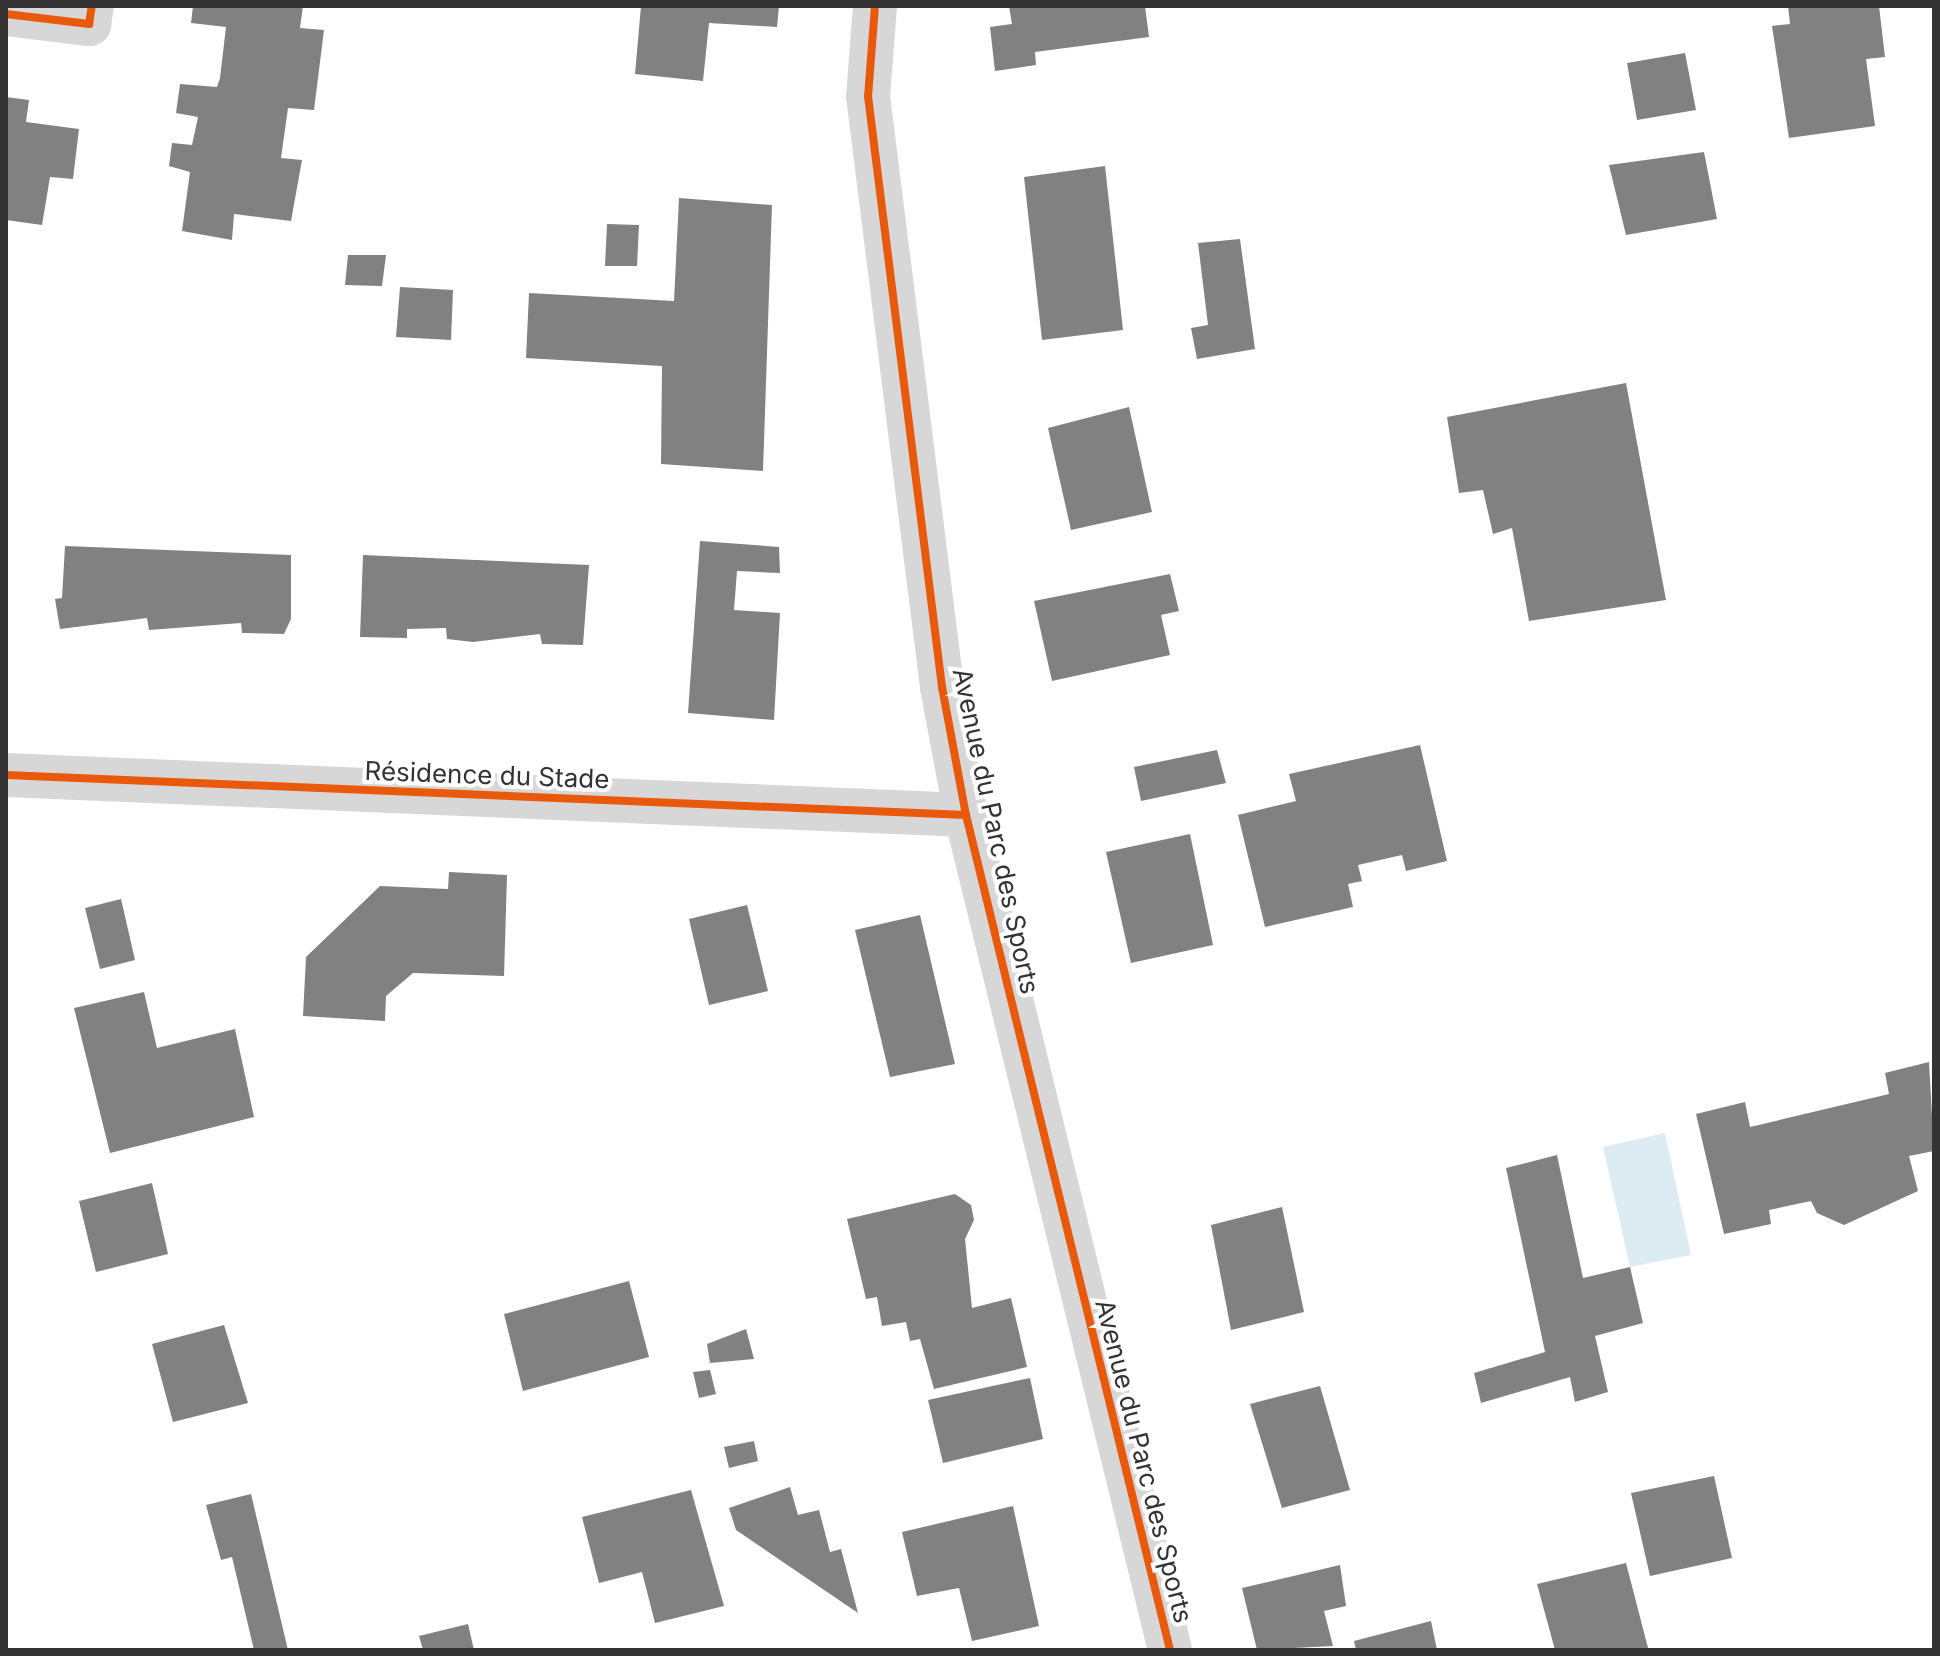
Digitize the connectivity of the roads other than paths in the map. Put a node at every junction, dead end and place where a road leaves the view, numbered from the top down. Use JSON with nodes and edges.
{"nodes":[{"id":1,"x":92,"y":6,"type":"edge"},
{"id":2,"x":875,"y":6,"type":"edge"},
{"id":3,"x":6,"y":14,"type":"edge"},
{"id":4,"x":6,"y":775,"type":"edge"},
{"id":5,"x":966,"y":815,"type":"junction"},
{"id":6,"x":1170,"y":1650,"type":"edge"}],
"edges":[{"from":1,"to":3,"type":"street"},
{"from":2,"to":5,"type":"street","name":"Avenue du Parc des Sports"},
{"from":4,"to":5,"type":"street","name":"Résidence du Stade"},
{"from":5,"to":6,"type":"street","name":"Avenue du Parc des Sports"}]}
